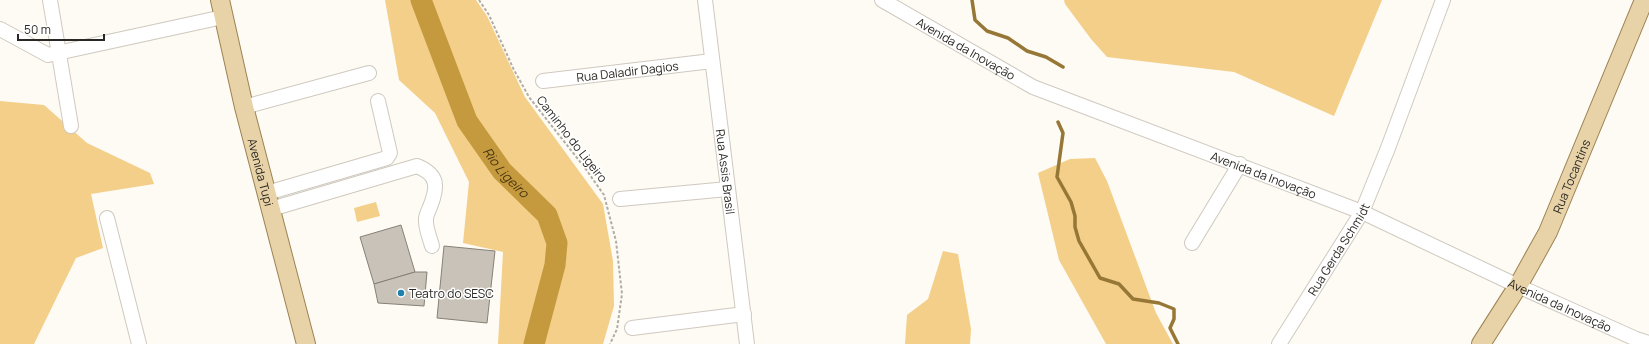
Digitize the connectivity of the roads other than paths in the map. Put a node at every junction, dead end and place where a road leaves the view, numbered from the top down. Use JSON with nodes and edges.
{"nodes":[{"id":1,"x":50,"y":0,"type":"edge"},
{"id":2,"x":705,"y":0,"type":"edge"},
{"id":3,"x":882,"y":0,"type":"edge"},
{"id":4,"x":1443,"y":0,"type":"edge"},
{"id":5,"x":1644,"y":0,"type":"edge"},
{"id":6,"x":222,"y":9,"type":"edge"},
{"id":7,"x":0,"y":29,"type":"edge"},
{"id":8,"x":59,"y":53,"type":"junction"},
{"id":9,"x":712,"y":61,"type":"junction"},
{"id":10,"x":369,"y":73,"type":"dead end"},
{"id":11,"x":543,"y":81,"type":"dead end"},
{"id":12,"x":378,"y":101,"type":"dead end"},
{"id":13,"x":244,"y":107,"type":"junction"},
{"id":14,"x":71,"y":126,"type":"dead end"},
{"id":15,"x":1240,"y":164,"type":"junction"},
{"id":16,"x":728,"y":189,"type":"junction"},
{"id":17,"x":620,"y":199,"type":"dead end"},
{"id":18,"x":269,"y":201,"type":"junction"},
{"id":19,"x":1362,"y":212,"type":"junction"},
{"id":20,"x":107,"y":218,"type":"dead end"},
{"id":21,"x":1192,"y":243,"type":"dead end"},
{"id":22,"x":432,"y":246,"type":"dead end"},
{"id":23,"x":1518,"y":286,"type":"junction"},
{"id":24,"x":744,"y":314,"type":"junction"},
{"id":25,"x":632,"y":328,"type":"dead end"},
{"id":26,"x":303,"y":343,"type":"edge"},
{"id":27,"x":1649,"y":343,"type":"edge"},
{"id":28,"x":139,"y":344,"type":"edge"},
{"id":29,"x":747,"y":344,"type":"edge"},
{"id":30,"x":1279,"y":344,"type":"edge"},
{"id":31,"x":1481,"y":344,"type":"edge"}],
"edges":[{"from":1,"to":8,"type":"street"},
{"from":2,"to":9,"type":"street","name":"Rua Assis Brasil"},
{"from":3,"to":15,"type":"street","name":"Avenida da Inovação"},
{"from":4,"to":19,"type":"street","name":"Rua Gerda Schmidt"},
{"from":5,"to":23,"type":"main road","name":"Rua Tocantins"},
{"from":6,"to":8,"type":"street"},
{"from":6,"to":13,"type":"main road","name":"Avenida Tupi"},
{"from":7,"to":8,"type":"street"},
{"from":8,"to":14,"type":"street"},
{"from":9,"to":11,"type":"street","name":"Rua Daladir Dagios"},
{"from":9,"to":16,"type":"street","name":"Rua Assis Brasil"},
{"from":10,"to":13,"type":"street"},
{"from":12,"to":18,"type":"street"},
{"from":13,"to":18,"type":"main road","name":"Avenida Tupi"},
{"from":15,"to":19,"type":"street","name":"Avenida da Inovação"},
{"from":15,"to":21,"type":"street"},
{"from":16,"to":17,"type":"street"},
{"from":16,"to":24,"type":"street","name":"Rua Assis Brasil"},
{"from":18,"to":22,"type":"street"},
{"from":18,"to":26,"type":"main road","name":"Avenida Tupi"},
{"from":19,"to":23,"type":"street","name":"Avenida da Inovação"},
{"from":19,"to":30,"type":"street","name":"Rua Gerda Schmidt"},
{"from":20,"to":28,"type":"street"},
{"from":23,"to":27,"type":"street","name":"Avenida da Inovação"},
{"from":23,"to":31,"type":"main road","name":"Rua Tocantins"},
{"from":24,"to":25,"type":"street"},
{"from":24,"to":29,"type":"street","name":"Rua Assis Brasil"}]}
